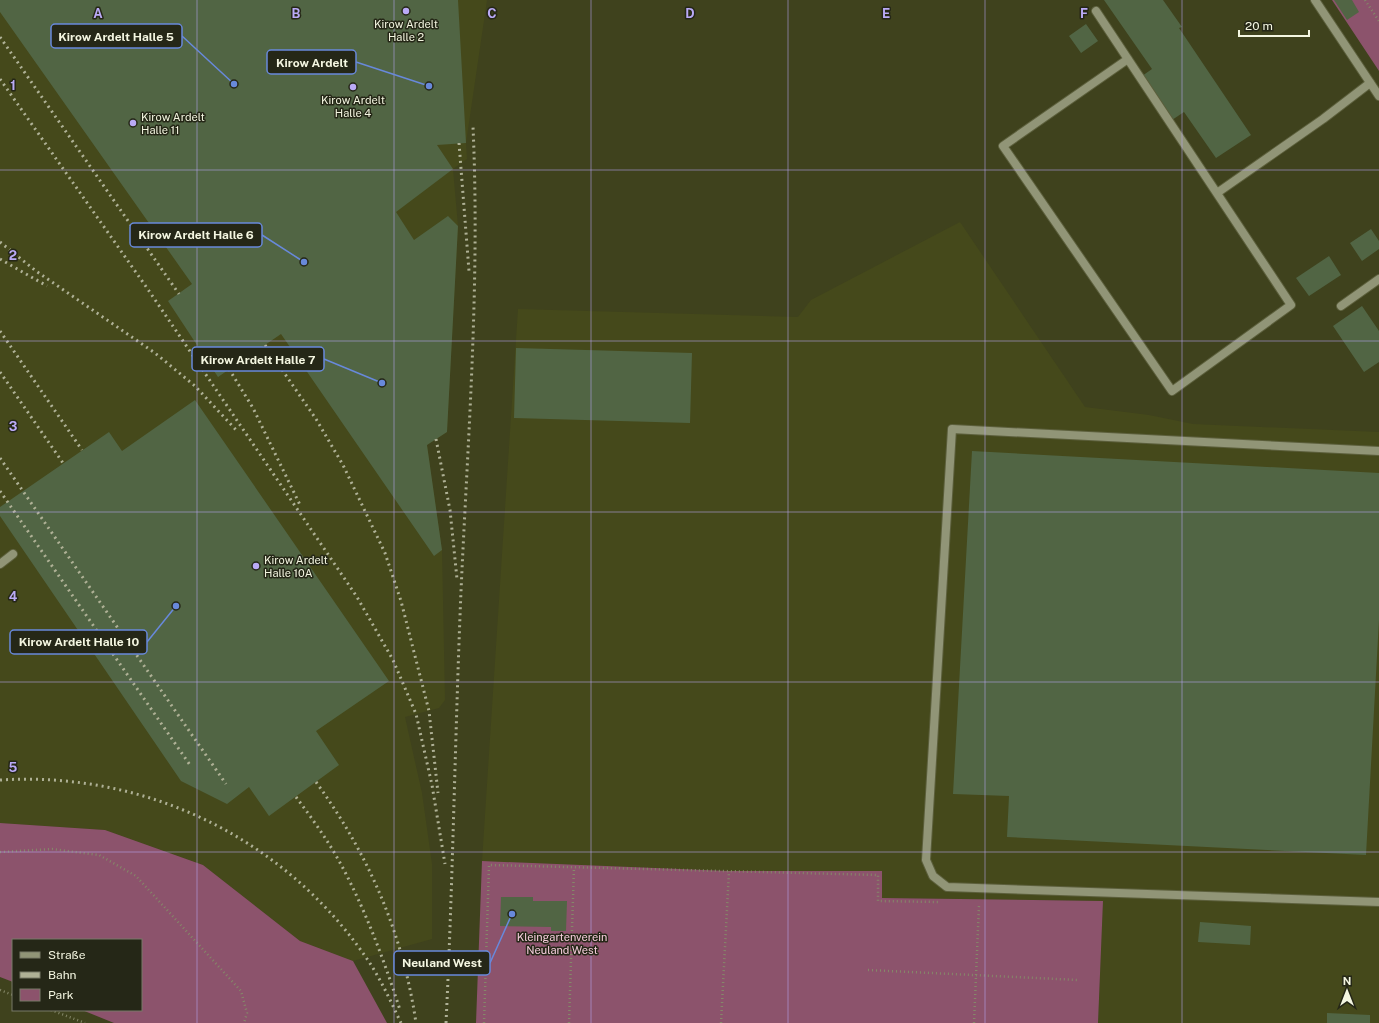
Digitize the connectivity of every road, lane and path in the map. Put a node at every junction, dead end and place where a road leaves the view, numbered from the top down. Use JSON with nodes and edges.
{"nodes":[{"id":1,"x":1315,"y":0,"type":"edge"},
{"id":2,"x":1365,"y":0,"type":"edge"},
{"id":3,"x":1096,"y":11,"type":"dead end"},
{"id":4,"x":1379,"y":21,"type":"edge"},
{"id":5,"x":1128,"y":59,"type":"junction"},
{"id":6,"x":1370,"y":83,"type":"junction"},
{"id":7,"x":1379,"y":96,"type":"edge"},
{"id":8,"x":1217,"y":193,"type":"junction"},
{"id":9,"x":1379,"y":279,"type":"edge"},
{"id":10,"x":1341,"y":306,"type":"dead end"},
{"id":11,"x":1379,"y":451,"type":"edge"},
{"id":12,"x":14,"y":554,"type":"dead end"},
{"id":13,"x":0,"y":564,"type":"edge"},
{"id":14,"x":0,"y":852,"type":"edge"},
{"id":15,"x":574,"y":867,"type":"junction"},
{"id":16,"x":729,"y":871,"type":"junction"},
{"id":17,"x":948,"y":902,"type":"dead end"},
{"id":18,"x":979,"y":902,"type":"dead end"},
{"id":19,"x":1379,"y":902,"type":"edge"},
{"id":20,"x":868,"y":970,"type":"dead end"},
{"id":21,"x":976,"y":976,"type":"junction"},
{"id":22,"x":1078,"y":980,"type":"dead end"},
{"id":23,"x":0,"y":990,"type":"edge"},
{"id":24,"x":12,"y":995,"type":"edge"},
{"id":25,"x":54,"y":1011,"type":"edge"},
{"id":26,"x":85,"y":1023,"type":"edge"},
{"id":27,"x":244,"y":1023,"type":"edge"},
{"id":28,"x":484,"y":1023,"type":"edge"},
{"id":29,"x":569,"y":1023,"type":"edge"},
{"id":30,"x":721,"y":1023,"type":"edge"},
{"id":31,"x":974,"y":1023,"type":"edge"}],
"edges":[{"from":1,"to":6,"type":"street"},
{"from":2,"to":4,"type":"path"},
{"from":3,"to":5,"type":"street"},
{"from":5,"to":8,"type":"street"},
{"from":5,"to":8,"type":"street"},
{"from":6,"to":7,"type":"street"},
{"from":6,"to":8,"type":"street"},
{"from":9,"to":10,"type":"street"},
{"from":11,"to":19,"type":"street"},
{"from":12,"to":13,"type":"street"},
{"from":14,"to":27,"type":"path"},
{"from":15,"to":16,"type":"path"},
{"from":15,"to":28,"type":"path"},
{"from":15,"to":29,"type":"path"},
{"from":16,"to":17,"type":"path"},
{"from":16,"to":30,"type":"path"},
{"from":18,"to":21,"type":"path"},
{"from":20,"to":21,"type":"path"},
{"from":21,"to":22,"type":"path"},
{"from":21,"to":31,"type":"path"},
{"from":23,"to":24,"type":"path"},
{"from":25,"to":26,"type":"path"}]}
